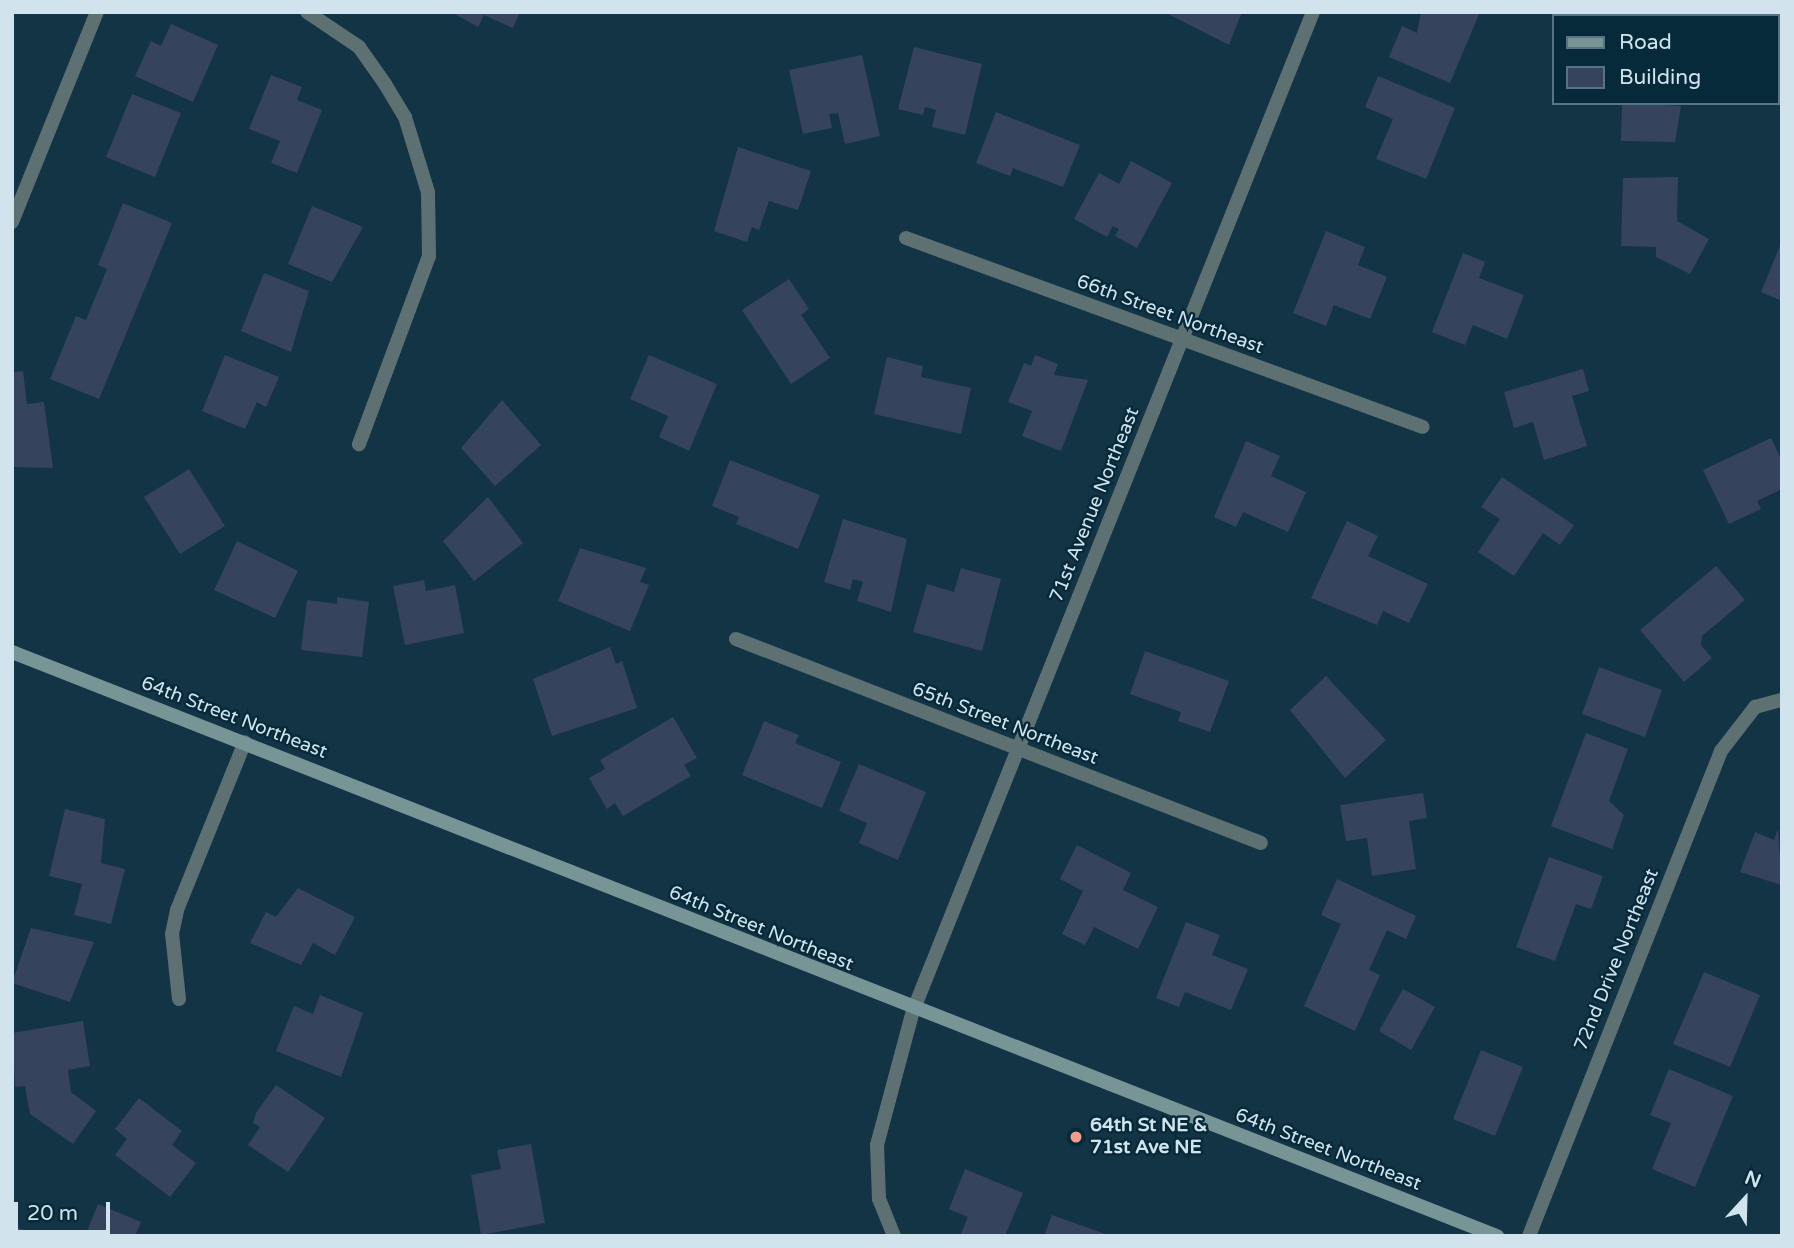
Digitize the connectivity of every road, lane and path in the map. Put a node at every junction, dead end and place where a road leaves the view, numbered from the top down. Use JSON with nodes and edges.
{"nodes":[{"id":1,"x":97,"y":12,"type":"edge"},
{"id":2,"x":307,"y":12,"type":"edge"},
{"id":3,"x":1313,"y":12,"type":"edge"},
{"id":4,"x":12,"y":222,"type":"edge"},
{"id":5,"x":906,"y":238,"type":"dead end"},
{"id":6,"x":1182,"y":341,"type":"junction"},
{"id":7,"x":1423,"y":427,"type":"dead end"},
{"id":8,"x":359,"y":444,"type":"dead end"},
{"id":9,"x":736,"y":639,"type":"dead end"},
{"id":10,"x":12,"y":652,"type":"edge"},
{"id":11,"x":1782,"y":700,"type":"edge"},
{"id":12,"x":246,"y":742,"type":"junction"},
{"id":13,"x":1018,"y":751,"type":"junction"},
{"id":14,"x":1261,"y":843,"type":"dead end"},
{"id":15,"x":179,"y":999,"type":"dead end"},
{"id":16,"x":913,"y":1011,"type":"junction"},
{"id":17,"x":894,"y":1236,"type":"edge"},
{"id":18,"x":1497,"y":1236,"type":"edge"},
{"id":19,"x":1529,"y":1236,"type":"edge"}],
"edges":[{"from":1,"to":4,"type":"street"},
{"from":2,"to":8,"type":"street"},
{"from":3,"to":6,"type":"street","name":"71st Avenue Northeast"},
{"from":5,"to":6,"type":"street","name":"66th Street Northeast"},
{"from":6,"to":7,"type":"street","name":"66th Street Northeast"},
{"from":6,"to":13,"type":"street","name":"71st Avenue Northeast"},
{"from":9,"to":13,"type":"street","name":"65th Street Northeast"},
{"from":10,"to":12,"type":"main road","name":"64th Street Northeast"},
{"from":11,"to":19,"type":"street","name":"72nd Drive Northeast"},
{"from":12,"to":15,"type":"street"},
{"from":12,"to":16,"type":"main road","name":"64th Street Northeast"},
{"from":13,"to":14,"type":"street","name":"65th Street Northeast"},
{"from":13,"to":16,"type":"street","name":"71st Avenue Northeast"},
{"from":16,"to":17,"type":"street","name":"71st Avenue Northeast"},
{"from":16,"to":18,"type":"main road","name":"64th Street Northeast"}]}
